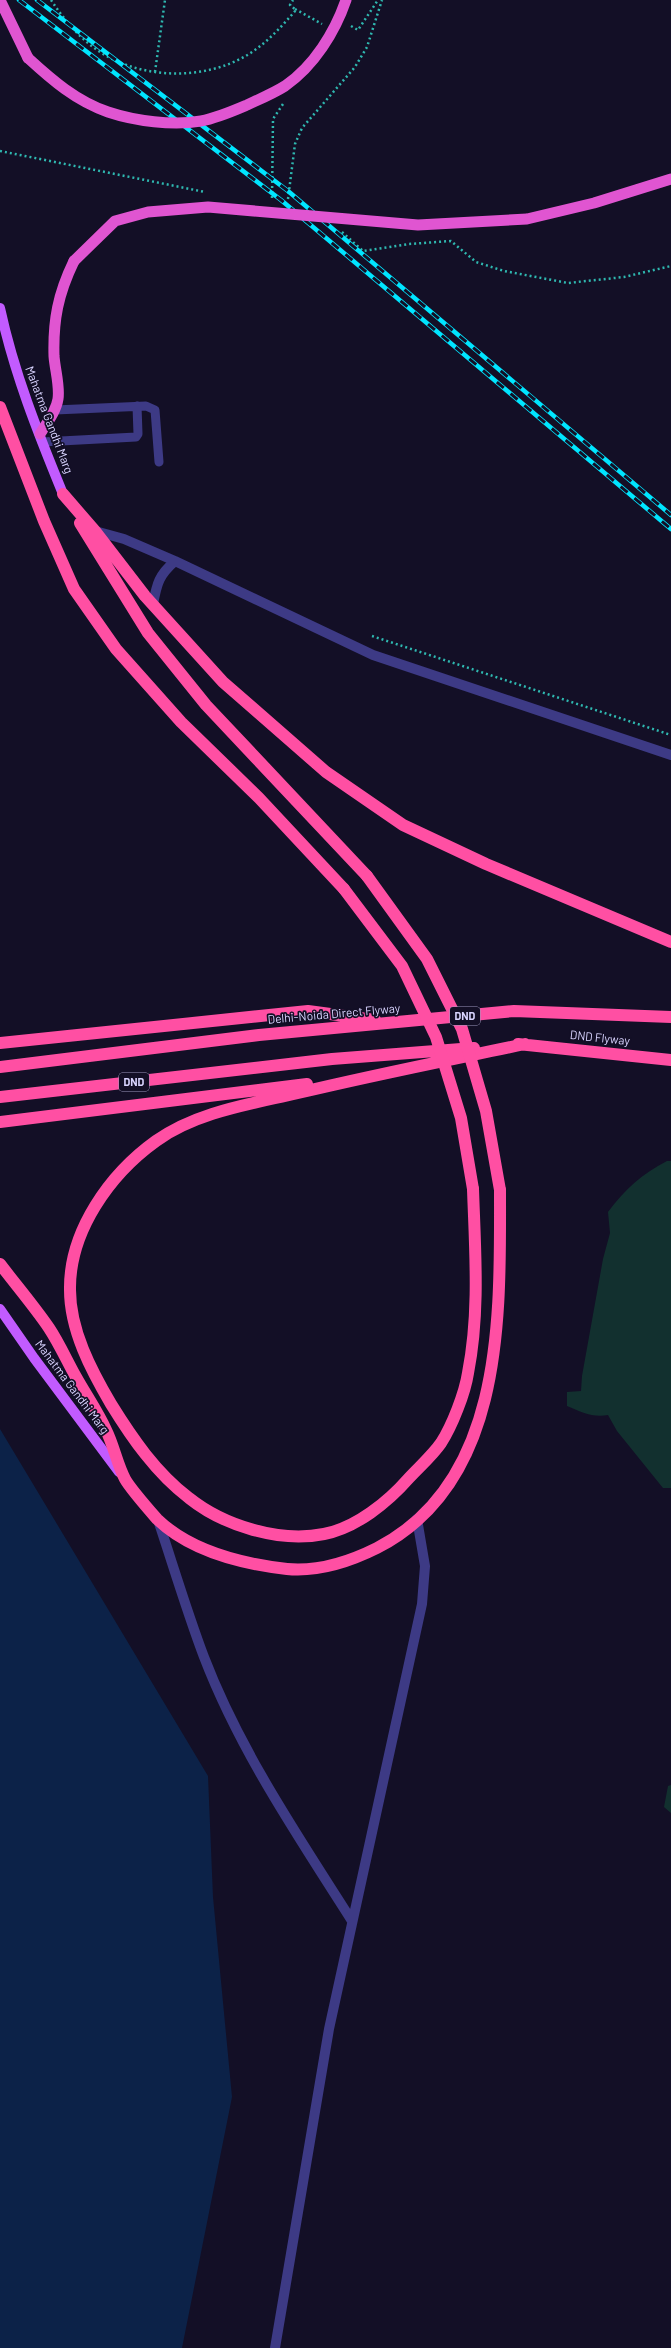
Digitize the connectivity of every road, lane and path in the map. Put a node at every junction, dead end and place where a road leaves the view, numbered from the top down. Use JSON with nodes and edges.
{"nodes":[{"id":1,"x":0,"y":0,"type":"edge"},
{"id":2,"x":50,"y":0,"type":"edge"},
{"id":3,"x":165,"y":0,"type":"edge"},
{"id":4,"x":293,"y":0,"type":"edge"},
{"id":5,"x":346,"y":0,"type":"edge"},
{"id":6,"x":378,"y":0,"type":"edge"},
{"id":7,"x":382,"y":0,"type":"edge"},
{"id":8,"x":348,"y":31,"type":"dead end"},
{"id":9,"x":155,"y":72,"type":"junction"},
{"id":10,"x":671,"y":179,"type":"edge"},
{"id":11,"x":288,"y":199,"type":"dead end"},
{"id":12,"x":410,"y":244,"type":"dead end"},
{"id":13,"x":671,"y":266,"type":"edge"},
{"id":14,"x":0,"y":308,"type":"edge"},
{"id":15,"x":136,"y":406,"type":"junction"},
{"id":16,"x":0,"y":407,"type":"edge"},
{"id":17,"x":55,"y":410,"type":"junction"},
{"id":18,"x":41,"y":438,"type":"junction"},
{"id":19,"x":159,"y":462,"type":"dead end"},
{"id":20,"x":63,"y":494,"type":"junction"},
{"id":21,"x":95,"y":531,"type":"junction"},
{"id":22,"x":174,"y":561,"type":"junction"},
{"id":23,"x":153,"y":604,"type":"junction"},
{"id":24,"x":372,"y":636,"type":"dead end"},
{"id":25,"x":671,"y":735,"type":"edge"},
{"id":26,"x":671,"y":755,"type":"edge"},
{"id":27,"x":671,"y":942,"type":"edge"},
{"id":28,"x":671,"y":1017,"type":"edge"},
{"id":29,"x":398,"y":1022,"type":"junction"},
{"id":30,"x":0,"y":1043,"type":"edge"},
{"id":31,"x":525,"y":1044,"type":"junction"},
{"id":32,"x":671,"y":1060,"type":"edge"},
{"id":33,"x":0,"y":1066,"type":"edge"},
{"id":34,"x":367,"y":1077,"type":"junction"},
{"id":35,"x":0,"y":1097,"type":"edge"},
{"id":36,"x":0,"y":1122,"type":"edge"},
{"id":37,"x":0,"y":1264,"type":"edge"},
{"id":38,"x":0,"y":1309,"type":"edge"},
{"id":39,"x":125,"y":1480,"type":"junction"},
{"id":40,"x":417,"y":1519,"type":"junction"},
{"id":41,"x":158,"y":1520,"type":"junction"},
{"id":42,"x":352,"y":1920,"type":"junction"},
{"id":43,"x":274,"y":2348,"type":"edge"}],
"edges":[{"from":1,"to":5,"type":"highway","bridge":true},
{"from":2,"to":9,"type":"path"},
{"from":3,"to":9,"type":"path"},
{"from":4,"to":9,"type":"path"},
{"from":6,"to":8,"type":"path"},
{"from":7,"to":11,"type":"path"},
{"from":10,"to":17,"type":"highway","bridge":true},
{"from":12,"to":13,"type":"path"},
{"from":14,"to":18,"type":"main road","name":"Mahatma Gandhi Marg"},
{"from":15,"to":17,"type":"lane"},
{"from":15,"to":18,"type":"lane"},
{"from":15,"to":19,"type":"lane"},
{"from":16,"to":34,"type":"highway","bridge":true},
{"from":17,"to":18,"type":"highway"},
{"from":18,"to":20,"type":"main road","name":"Mahatma Gandhi Marg"},
{"from":20,"to":21,"type":"highway"},
{"from":20,"to":40,"type":"highway","bridge":true},
{"from":21,"to":22,"type":"street"},
{"from":21,"to":23,"type":"highway"},
{"from":22,"to":23,"type":"street"},
{"from":22,"to":26,"type":"street"},
{"from":23,"to":27,"type":"highway"},
{"from":24,"to":25,"type":"path"},
{"from":28,"to":29,"type":"highway","name":"Delhi-Noida Direct Flyway","number":"DND"},
{"from":29,"to":30,"type":"highway"},
{"from":29,"to":33,"type":"highway","name":"Delhi-Noida Direct Flyway","number":"DND"},
{"from":31,"to":32,"type":"highway","name":"DND Flyway"},
{"from":31,"to":34,"type":"highway"},
{"from":31,"to":35,"type":"highway","number":"DND"},
{"from":34,"to":36,"type":"highway"},
{"from":37,"to":39,"type":"highway"},
{"from":38,"to":39,"type":"main road","name":"Mahatma Gandhi Marg"},
{"from":39,"to":41,"type":"highway"},
{"from":40,"to":41,"type":"highway"},
{"from":40,"to":42,"type":"street"},
{"from":41,"to":42,"type":"street"},
{"from":42,"to":43,"type":"street"}]}
